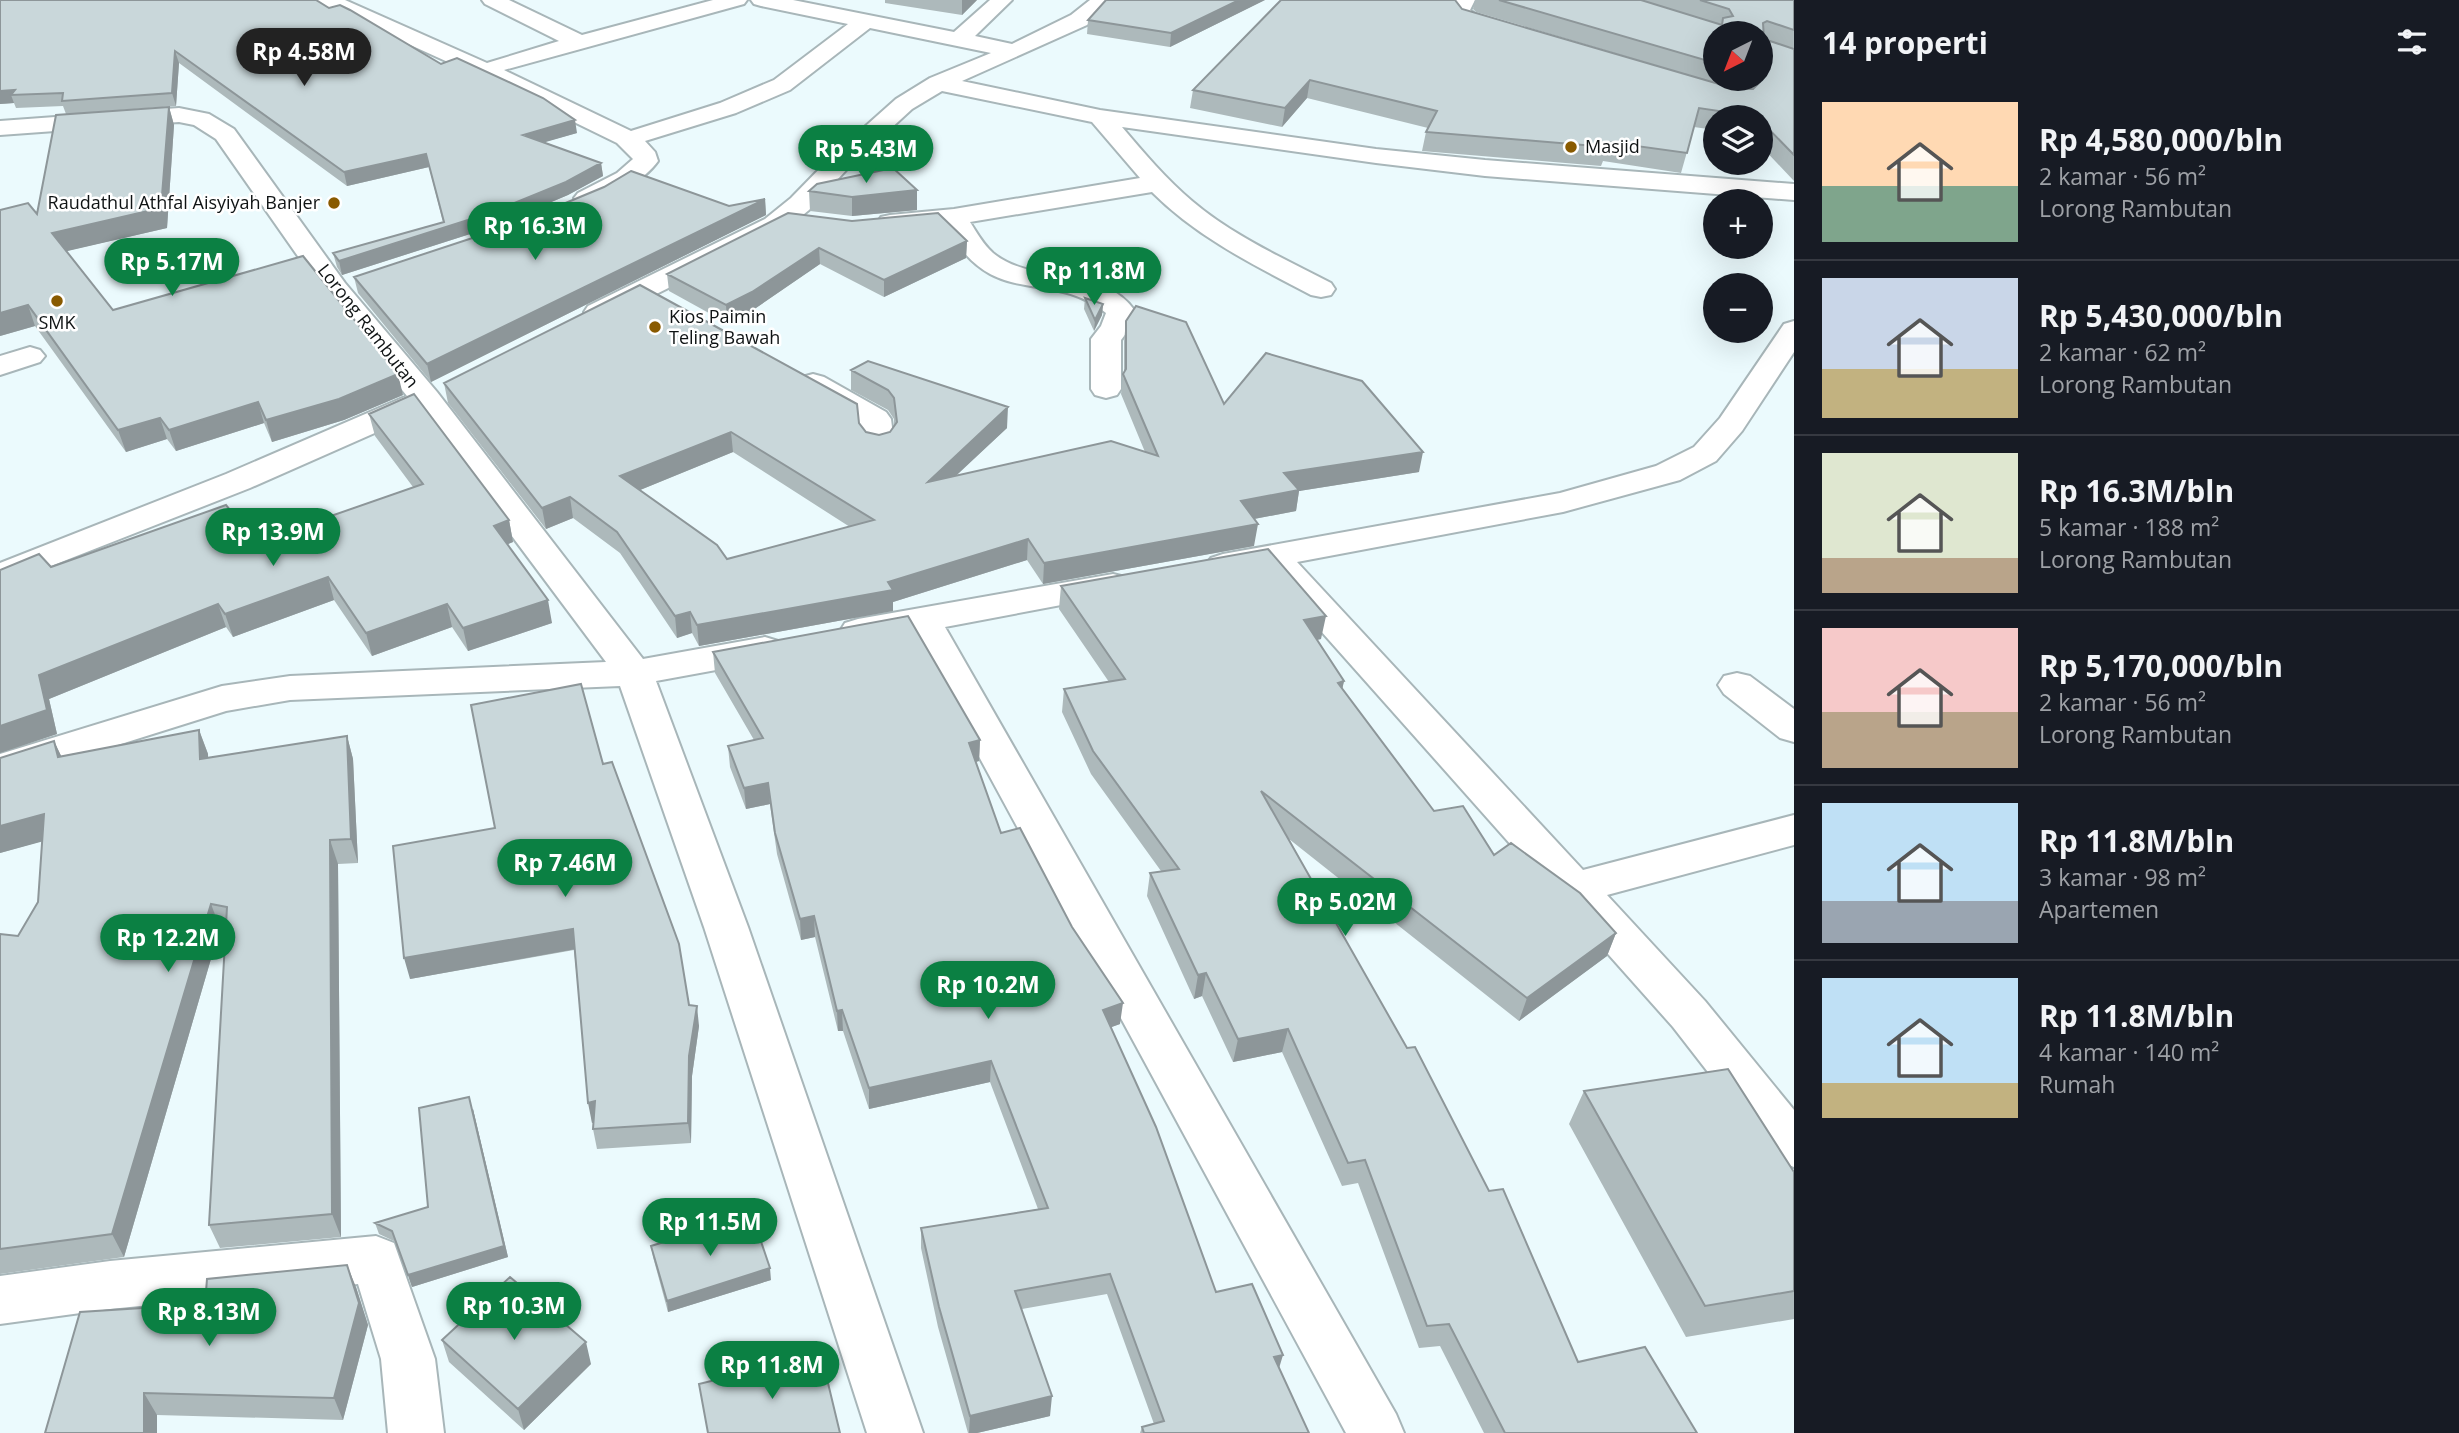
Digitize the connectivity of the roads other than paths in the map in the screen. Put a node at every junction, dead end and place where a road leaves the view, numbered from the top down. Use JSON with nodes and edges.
{"nodes":[{"id":1,"x":327,"y":0,"type":"edge"},
{"id":2,"x":536,"y":0,"type":"edge"},
{"id":3,"x":737,"y":0,"type":"edge"},
{"id":4,"x":761,"y":0,"type":"edge"},
{"id":5,"x":1002,"y":0,"type":"edge"},
{"id":6,"x":1103,"y":0,"type":"edge"},
{"id":7,"x":1465,"y":0,"type":"edge"},
{"id":8,"x":500,"y":4,"type":"edge"},
{"id":9,"x":818,"y":5,"type":"edge"},
{"id":10,"x":866,"y":21,"type":"junction"},
{"id":11,"x":1519,"y":35,"type":"edge"},
{"id":12,"x":959,"y":39,"type":"junction"},
{"id":13,"x":580,"y":43,"type":"junction"},
{"id":14,"x":1016,"y":51,"type":"junction"},
{"id":15,"x":497,"y":65,"type":"dead end"},
{"id":16,"x":937,"y":83,"type":"junction"},
{"id":17,"x":1100,"y":117,"type":"junction"},
{"id":18,"x":0,"y":128,"type":"edge"},
{"id":19,"x":640,"y":135,"type":"dead end"},
{"id":20,"x":1158,"y":183,"type":"junction"},
{"id":21,"x":1794,"y":191,"type":"edge"},
{"id":22,"x":562,"y":209,"type":"edge"},
{"id":23,"x":954,"y":216,"type":"junction"},
{"id":24,"x":783,"y":218,"type":"junction"},
{"id":25,"x":810,"y":222,"type":"edge"},
{"id":26,"x":865,"y":226,"type":"edge"},
{"id":27,"x":1321,"y":289,"type":"dead end"},
{"id":28,"x":640,"y":290,"type":"junction"},
{"id":29,"x":672,"y":307,"type":"edge"},
{"id":30,"x":580,"y":321,"type":"edge"},
{"id":31,"x":1794,"y":330,"type":"edge"},
{"id":32,"x":30,"y":356,"type":"dead end"},
{"id":33,"x":0,"y":366,"type":"edge"},
{"id":34,"x":792,"y":372,"type":"edge"},
{"id":35,"x":1106,"y":388,"type":"dead end"},
{"id":36,"x":438,"y":393,"type":"junction"},
{"id":37,"x":878,"y":443,"type":"edge"},
{"id":38,"x":1273,"y":556,"type":"junction"},
{"id":39,"x":1193,"y":571,"type":"edge"},
{"id":40,"x":0,"y":575,"type":"edge"},
{"id":41,"x":1140,"y":580,"type":"edge"},
{"id":42,"x":923,"y":619,"type":"junction"},
{"id":43,"x":634,"y":673,"type":"junction"},
{"id":44,"x":1737,"y":685,"type":"dead end"},
{"id":45,"x":1794,"y":729,"type":"edge"},
{"id":46,"x":0,"y":768,"type":"edge"},
{"id":47,"x":1794,"y":830,"type":"edge"},
{"id":48,"x":1575,"y":888,"type":"junction"},
{"id":49,"x":1794,"y":1146,"type":"edge"},
{"id":50,"x":0,"y":1300,"type":"edge"},
{"id":51,"x":416,"y":1433,"type":"edge"},
{"id":52,"x":895,"y":1433,"type":"edge"},
{"id":53,"x":1376,"y":1433,"type":"edge"}],
"edges":[{"from":1,"to":22,"type":"street"},
{"from":2,"to":8,"type":"street"},
{"from":3,"to":13,"type":"street"},
{"from":4,"to":9,"type":"street"},
{"from":5,"to":12,"type":"street"},
{"from":6,"to":14,"type":"street"},
{"from":7,"to":11,"type":"street"},
{"from":8,"to":13,"type":"street"},
{"from":9,"to":10,"type":"street"},
{"from":10,"to":12,"type":"street"},
{"from":10,"to":19,"type":"street"},
{"from":12,"to":14,"type":"street"},
{"from":13,"to":15,"type":"street"},
{"from":14,"to":16,"type":"street"},
{"from":16,"to":17,"type":"street"},
{"from":16,"to":24,"type":"street"},
{"from":17,"to":20,"type":"street"},
{"from":17,"to":21,"type":"street"},
{"from":18,"to":36,"type":"street","name":"Lorong Rambutan"},
{"from":20,"to":23,"type":"street"},
{"from":20,"to":27,"type":"street"},
{"from":23,"to":26,"type":"street"},
{"from":23,"to":35,"type":"street"},
{"from":24,"to":25,"type":"street"},
{"from":24,"to":28,"type":"street"},
{"from":28,"to":29,"type":"street"},
{"from":28,"to":30,"type":"street"},
{"from":31,"to":38,"type":"street"},
{"from":32,"to":33,"type":"street"},
{"from":34,"to":37,"type":"street"},
{"from":36,"to":40,"type":"street","name":"Lorong Rambutan"},
{"from":36,"to":43,"type":"street"},
{"from":38,"to":39,"type":"street"},
{"from":38,"to":48,"type":"street"},
{"from":41,"to":42,"type":"street"},
{"from":42,"to":43,"type":"street"},
{"from":42,"to":53,"type":"street"},
{"from":43,"to":46,"type":"street"},
{"from":43,"to":52,"type":"street"},
{"from":44,"to":45,"type":"street"},
{"from":47,"to":48,"type":"street"},
{"from":48,"to":49,"type":"street"},
{"from":50,"to":51,"type":"street"}]}
